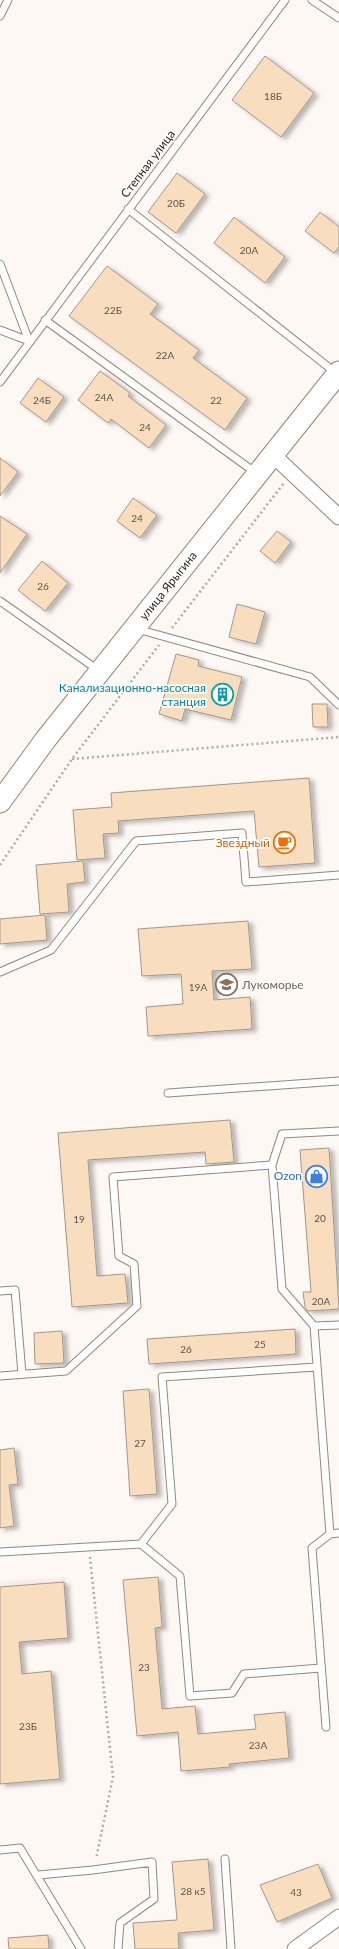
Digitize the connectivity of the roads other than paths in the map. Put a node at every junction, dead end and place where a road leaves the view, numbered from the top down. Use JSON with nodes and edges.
{"nodes":[{"id":1,"x":8,"y":0,"type":"edge"},
{"id":2,"x":285,"y":0,"type":"edge"},
{"id":3,"x":312,"y":0,"type":"edge"},
{"id":4,"x":0,"y":16,"type":"edge"},
{"id":5,"x":339,"y":18,"type":"edge"},
{"id":6,"x":128,"y":209,"type":"junction"},
{"id":7,"x":0,"y":264,"type":"edge"},
{"id":8,"x":45,"y":320,"type":"junction"},
{"id":9,"x":0,"y":330,"type":"edge"},
{"id":10,"x":29,"y":341,"type":"junction"},
{"id":11,"x":338,"y":373,"type":"edge"},
{"id":12,"x":0,"y":382,"type":"edge"},
{"id":13,"x":273,"y":455,"type":"junction"},
{"id":14,"x":258,"y":474,"type":"junction"},
{"id":15,"x":339,"y":517,"type":"edge"},
{"id":16,"x":0,"y":601,"type":"edge"},
{"id":17,"x":135,"y":628,"type":"junction"},
{"id":18,"x":100,"y":672,"type":"junction"},
{"id":19,"x":339,"y":705,"type":"edge"},
{"id":20,"x":0,"y":802,"type":"edge"},
{"id":21,"x":339,"y":875,"type":"edge"},
{"id":22,"x":0,"y":972,"type":"edge"},
{"id":23,"x":339,"y":1080,"type":"edge"},
{"id":24,"x":168,"y":1093,"type":"dead end"},
{"id":25,"x":339,"y":1131,"type":"edge"},
{"id":26,"x":272,"y":1165,"type":"junction"},
{"id":27,"x":0,"y":1291,"type":"edge"},
{"id":28,"x":339,"y":1325,"type":"edge"},
{"id":29,"x":314,"y":1326,"type":"junction"},
{"id":30,"x":317,"y":1368,"type":"junction"},
{"id":31,"x":22,"y":1374,"type":"junction"},
{"id":32,"x":0,"y":1376,"type":"edge"},
{"id":33,"x":339,"y":1533,"type":"edge"},
{"id":34,"x":330,"y":1534,"type":"junction"},
{"id":35,"x":142,"y":1544,"type":"junction"},
{"id":36,"x":0,"y":1552,"type":"edge"},
{"id":37,"x":321,"y":1668,"type":"junction"},
{"id":38,"x":326,"y":1728,"type":"dead end"},
{"id":39,"x":0,"y":1850,"type":"edge"},
{"id":40,"x":225,"y":1859,"type":"dead end"},
{"id":41,"x":38,"y":1875,"type":"junction"},
{"id":42,"x":339,"y":1917,"type":"edge"},
{"id":43,"x":81,"y":1949,"type":"edge"},
{"id":44,"x":118,"y":1949,"type":"edge"},
{"id":45,"x":231,"y":1949,"type":"edge"},
{"id":46,"x":295,"y":1949,"type":"edge"}],
"edges":[{"from":1,"to":4,"type":"lane"},
{"from":2,"to":6,"type":"lane","name":"Степная улица"},
{"from":3,"to":5,"type":"lane"},
{"from":6,"to":8,"type":"lane","name":"Степная улица"},
{"from":6,"to":11,"type":"lane"},
{"from":7,"to":10,"type":"lane"},
{"from":8,"to":10,"type":"lane","name":"Степная улица"},
{"from":8,"to":14,"type":"lane"},
{"from":9,"to":10,"type":"lane"},
{"from":10,"to":12,"type":"lane","name":"Степная улица"},
{"from":11,"to":13,"type":"street","name":"улица Ярыгина"},
{"from":13,"to":14,"type":"street","name":"улица Ярыгина"},
{"from":13,"to":15,"type":"street"},
{"from":14,"to":17,"type":"street","name":"улица Ярыгина"},
{"from":16,"to":18,"type":"lane"},
{"from":17,"to":18,"type":"street","name":"улица Ярыгина"},
{"from":17,"to":19,"type":"lane"},
{"from":18,"to":20,"type":"street","name":"улица Ярыгина"},
{"from":21,"to":22,"type":"lane"},
{"from":23,"to":24,"type":"lane"},
{"from":25,"to":26,"type":"lane"},
{"from":26,"to":29,"type":"lane"},
{"from":26,"to":31,"type":"lane"},
{"from":27,"to":31,"type":"lane"},
{"from":28,"to":29,"type":"lane"},
{"from":29,"to":30,"type":"lane"},
{"from":30,"to":34,"type":"lane"},
{"from":30,"to":35,"type":"lane"},
{"from":31,"to":32,"type":"lane"},
{"from":33,"to":34,"type":"lane"},
{"from":34,"to":37,"type":"lane"},
{"from":35,"to":36,"type":"lane"},
{"from":35,"to":37,"type":"lane"},
{"from":37,"to":38,"type":"lane"},
{"from":39,"to":41,"type":"lane"},
{"from":40,"to":45,"type":"lane"},
{"from":41,"to":43,"type":"lane"},
{"from":41,"to":44,"type":"lane"},
{"from":42,"to":46,"type":"street"}]}
